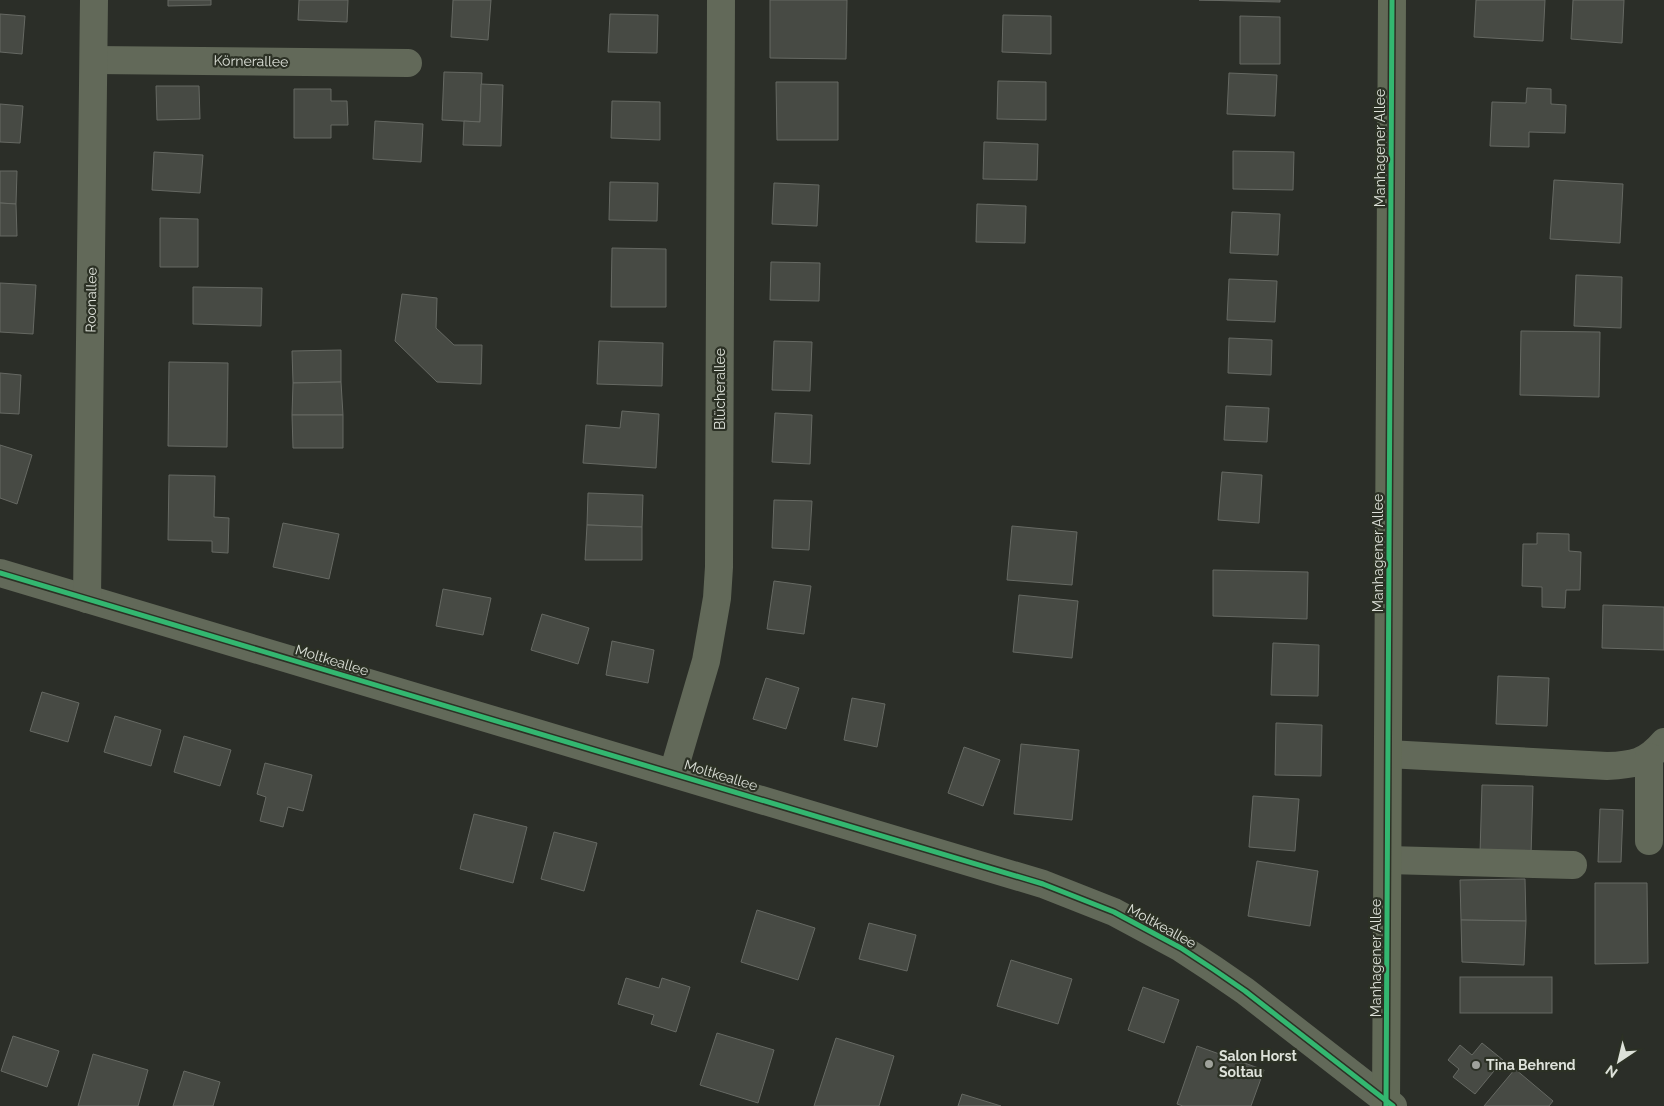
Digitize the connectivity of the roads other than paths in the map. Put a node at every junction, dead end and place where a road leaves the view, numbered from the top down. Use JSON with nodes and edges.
{"nodes":[{"id":1,"x":94,"y":0,"type":"edge"},
{"id":2,"x":721,"y":0,"type":"edge"},
{"id":3,"x":1392,"y":0,"type":"edge"},
{"id":4,"x":94,"y":60,"type":"junction"},
{"id":5,"x":408,"y":62,"type":"dead end"},
{"id":6,"x":0,"y":573,"type":"edge"},
{"id":7,"x":87,"y":599,"type":"junction"},
{"id":8,"x":1657,"y":749,"type":"edge"},
{"id":9,"x":1388,"y":754,"type":"junction"},
{"id":10,"x":673,"y":773,"type":"junction"},
{"id":11,"x":1649,"y":841,"type":"dead end"},
{"id":12,"x":1388,"y":860,"type":"junction"},
{"id":13,"x":1573,"y":865,"type":"dead end"},
{"id":14,"x":1388,"y":1104,"type":"edge"}],
"edges":[{"from":1,"to":4,"type":"street","name":"Roonallee"},
{"from":2,"to":10,"type":"street","name":"Blücherallee"},
{"from":3,"to":9,"type":"main road","name":"Manhagener Allee"},
{"from":4,"to":5,"type":"street","name":"Körnerallee"},
{"from":4,"to":7,"type":"street","name":"Roonallee"},
{"from":6,"to":7,"type":"street","name":"Moltkeallee"},
{"from":7,"to":10,"type":"street","name":"Moltkeallee"},
{"from":8,"to":9,"type":"street"},
{"from":8,"to":11,"type":"street"},
{"from":9,"to":12,"type":"main road","name":"Manhagener Allee"},
{"from":10,"to":14,"type":"street","name":"Moltkeallee"},
{"from":12,"to":13,"type":"street"},
{"from":12,"to":14,"type":"main road","name":"Manhagener Allee"}]}
